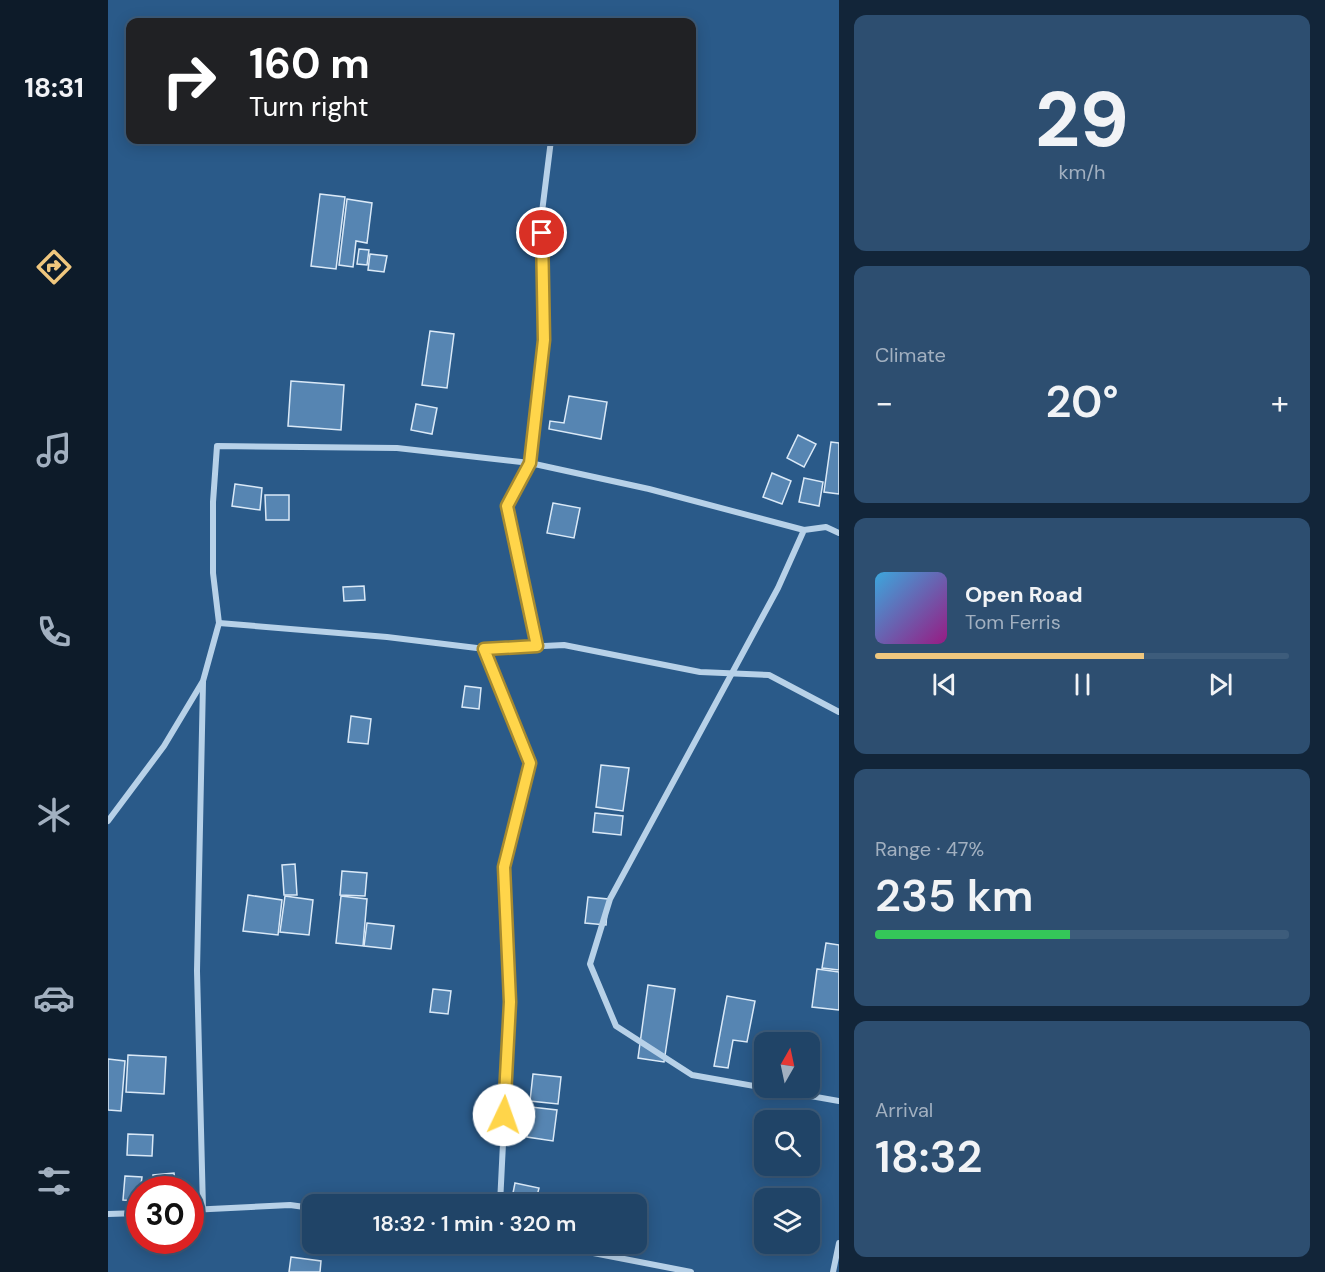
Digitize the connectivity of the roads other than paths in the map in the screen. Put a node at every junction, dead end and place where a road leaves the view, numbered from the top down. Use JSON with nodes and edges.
{"nodes":[{"id":1,"x":550,"y":144,"type":"edge"},
{"id":2,"x":530,"y":463,"type":"junction"},
{"id":3,"x":804,"y":531,"type":"junction"},
{"id":4,"x":839,"y":533,"type":"edge"},
{"id":5,"x":219,"y":623,"type":"junction"},
{"id":6,"x":537,"y":646,"type":"junction"},
{"id":7,"x":484,"y":649,"type":"junction"},
{"id":8,"x":731,"y":674,"type":"junction"},
{"id":9,"x":202,"y":681,"type":"junction"},
{"id":10,"x":839,"y":712,"type":"edge"},
{"id":11,"x":108,"y":820,"type":"edge"},
{"id":12,"x":839,"y":1101,"type":"edge"},
{"id":13,"x":202,"y":1176,"type":"edge"},
{"id":14,"x":500,"y":1194,"type":"edge"},
{"id":15,"x":302,"y":1206,"type":"edge"},
{"id":16,"x":204,"y":1209,"type":"edge"},
{"id":17,"x":126,"y":1213,"type":"edge"},
{"id":18,"x":108,"y":1214,"type":"edge"},
{"id":19,"x":839,"y":1243,"type":"edge"},
{"id":20,"x":598,"y":1254,"type":"edge"},
{"id":21,"x":691,"y":1272,"type":"edge"},
{"id":22,"x":833,"y":1272,"type":"edge"}],
"edges":[{"from":1,"to":2,"type":"street"},
{"from":2,"to":3,"type":"street"},
{"from":2,"to":5,"type":"street"},
{"from":2,"to":6,"type":"street"},
{"from":3,"to":4,"type":"street"},
{"from":3,"to":8,"type":"street"},
{"from":5,"to":7,"type":"street"},
{"from":5,"to":9,"type":"street"},
{"from":6,"to":7,"type":"street"},
{"from":6,"to":8,"type":"street"},
{"from":7,"to":14,"type":"street"},
{"from":8,"to":10,"type":"street"},
{"from":8,"to":12,"type":"street"},
{"from":9,"to":11,"type":"street"},
{"from":9,"to":13,"type":"street"},
{"from":15,"to":16,"type":"street"},
{"from":17,"to":18,"type":"street"},
{"from":19,"to":22,"type":"street"},
{"from":20,"to":21,"type":"street"}]}
